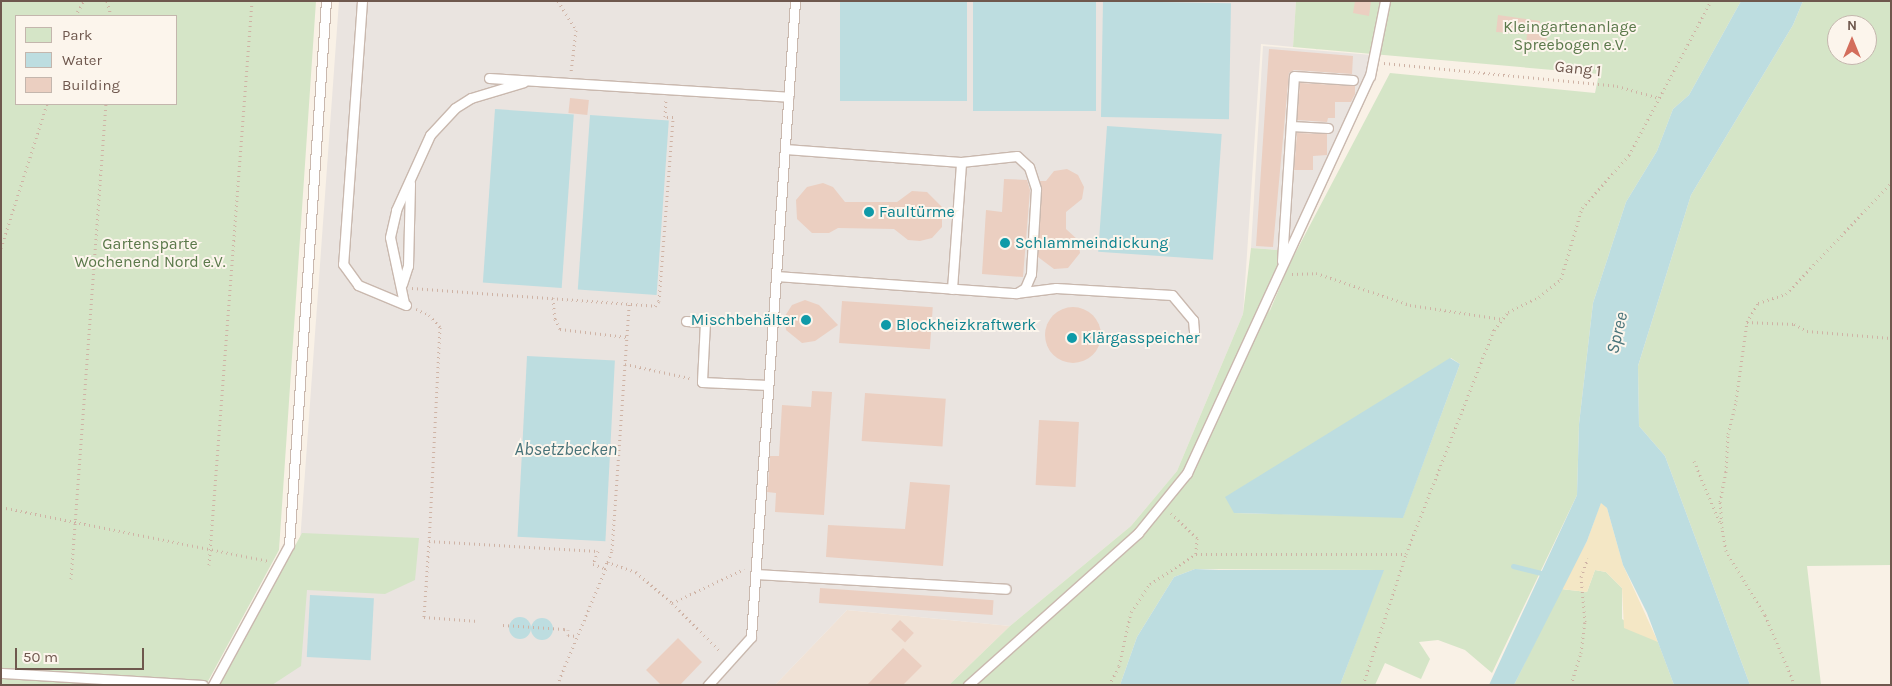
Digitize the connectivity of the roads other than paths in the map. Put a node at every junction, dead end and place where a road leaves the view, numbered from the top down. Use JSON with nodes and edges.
{"nodes":[{"id":1,"x":326,"y":1,"type":"edge"},
{"id":2,"x":362,"y":1,"type":"edge"},
{"id":3,"x":795,"y":1,"type":"edge"},
{"id":4,"x":1385,"y":1,"type":"edge"},
{"id":5,"x":489,"y":78,"type":"dead end"},
{"id":6,"x":529,"y":80,"type":"junction"},
{"id":7,"x":1353,"y":80,"type":"dead end"},
{"id":8,"x":788,"y":97,"type":"junction"},
{"id":9,"x":1291,"y":126,"type":"junction"},
{"id":10,"x":1328,"y":128,"type":"dead end"},
{"id":11,"x":785,"y":149,"type":"junction"},
{"id":12,"x":961,"y":162,"type":"junction"},
{"id":13,"x":411,"y":173,"type":"junction"},
{"id":14,"x":1280,"y":271,"type":"junction"},
{"id":15,"x":776,"y":276,"type":"junction"},
{"id":16,"x":402,"y":284,"type":"junction"},
{"id":17,"x":952,"y":289,"type":"junction"},
{"id":18,"x":1016,"y":293,"type":"junction"},
{"id":19,"x":686,"y":321,"type":"dead end"},
{"id":20,"x":1194,"y":332,"type":"dead end"},
{"id":21,"x":768,"y":385,"type":"junction"},
{"id":22,"x":756,"y":574,"type":"junction"},
{"id":23,"x":1006,"y":589,"type":"dead end"},
{"id":24,"x":1,"y":673,"type":"edge"},
{"id":25,"x":203,"y":685,"type":"edge"},
{"id":26,"x":213,"y":685,"type":"edge"},
{"id":27,"x":708,"y":685,"type":"edge"},
{"id":28,"x":968,"y":685,"type":"edge"}],
"edges":[{"from":1,"to":26,"type":"lane"},
{"from":2,"to":16,"type":"lane"},
{"from":3,"to":8,"type":"lane"},
{"from":4,"to":14,"type":"lane"},
{"from":5,"to":6,"type":"lane"},
{"from":6,"to":8,"type":"lane"},
{"from":6,"to":13,"type":"lane"},
{"from":7,"to":9,"type":"lane"},
{"from":8,"to":11,"type":"lane"},
{"from":9,"to":10,"type":"lane"},
{"from":9,"to":14,"type":"lane"},
{"from":11,"to":12,"type":"lane"},
{"from":11,"to":15,"type":"lane"},
{"from":12,"to":17,"type":"lane"},
{"from":12,"to":18,"type":"lane"},
{"from":13,"to":16,"type":"lane"},
{"from":13,"to":16,"type":"lane"},
{"from":14,"to":28,"type":"lane"},
{"from":15,"to":17,"type":"lane"},
{"from":15,"to":21,"type":"lane"},
{"from":17,"to":18,"type":"lane"},
{"from":18,"to":20,"type":"lane"},
{"from":19,"to":21,"type":"lane"},
{"from":21,"to":22,"type":"lane"},
{"from":22,"to":23,"type":"lane"},
{"from":22,"to":27,"type":"lane"},
{"from":24,"to":25,"type":"lane"}]}
